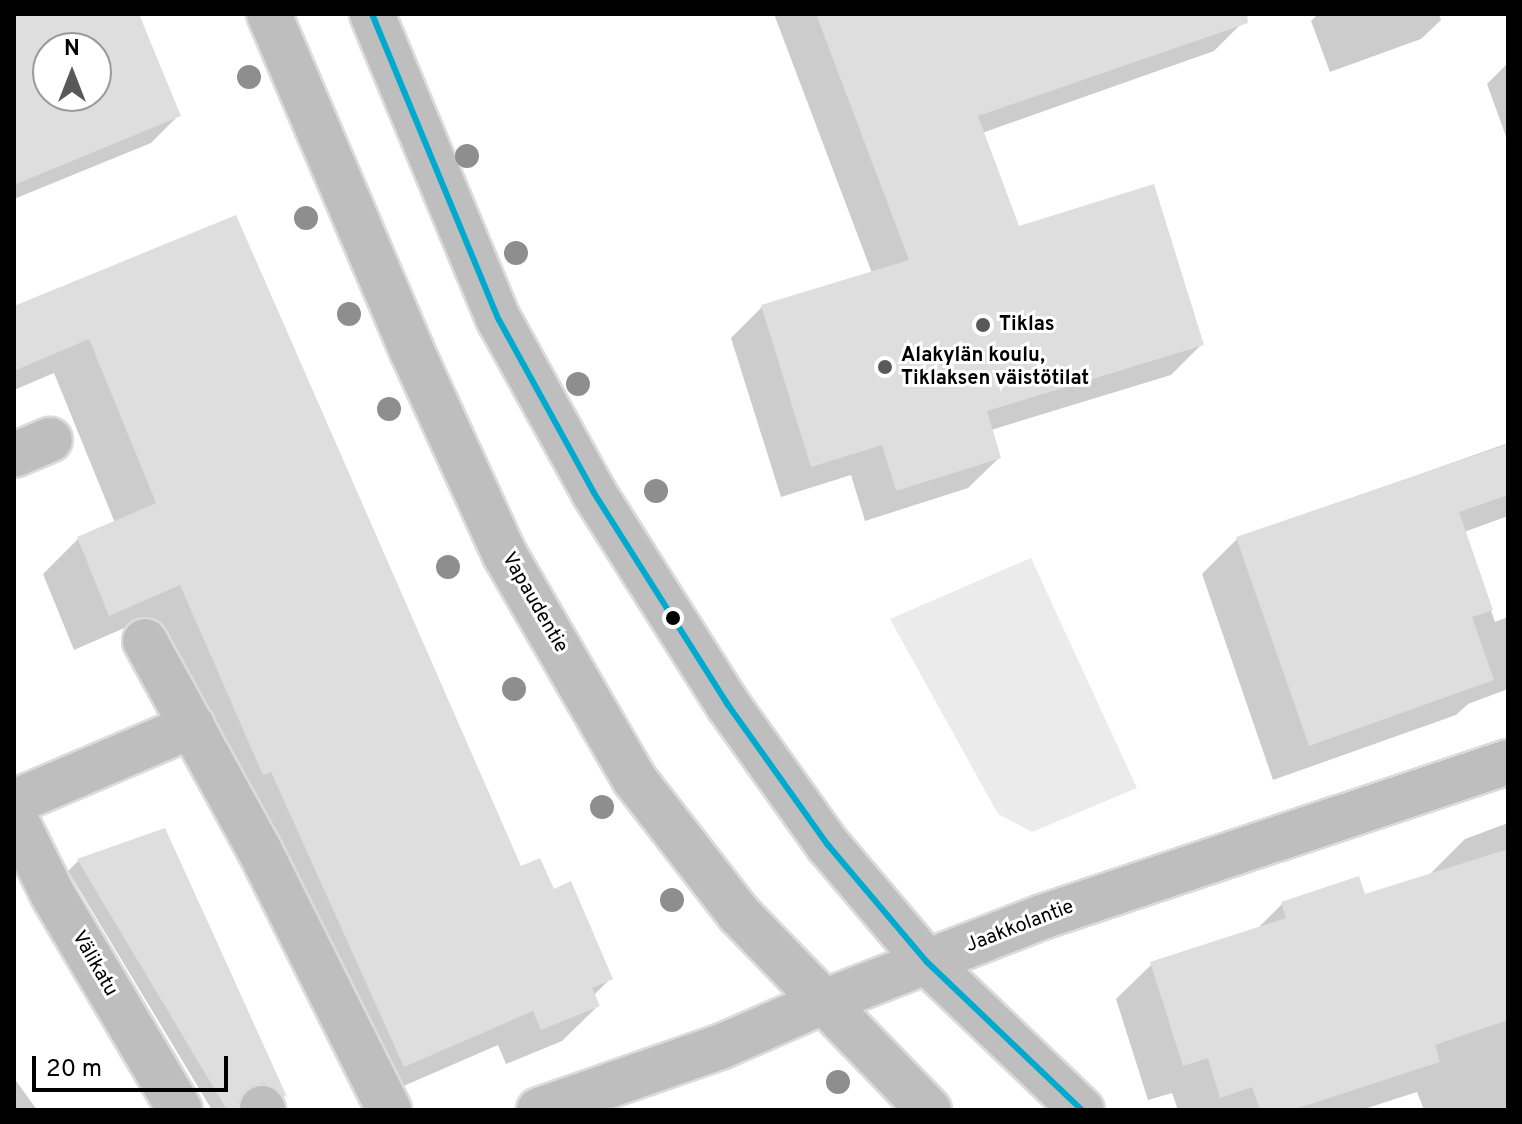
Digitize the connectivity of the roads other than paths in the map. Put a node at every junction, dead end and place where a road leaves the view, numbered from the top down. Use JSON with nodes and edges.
{"nodes":[{"id":1,"x":269,"y":14,"type":"edge"},
{"id":2,"x":372,"y":14,"type":"edge"},
{"id":3,"x":145,"y":641,"type":"dead end"},
{"id":4,"x":192,"y":726,"type":"junction"},
{"id":5,"x":1508,"y":762,"type":"edge"},
{"id":6,"x":14,"y":802,"type":"edge"},
{"id":7,"x":14,"y":816,"type":"edge"},
{"id":8,"x":927,"y":962,"type":"junction"},
{"id":9,"x":823,"y":1002,"type":"junction"},
{"id":10,"x":584,"y":1103,"type":"edge"},
{"id":11,"x":180,"y":1110,"type":"edge"},
{"id":12,"x":389,"y":1110,"type":"edge"},
{"id":13,"x":539,"y":1110,"type":"edge"},
{"id":14,"x":929,"y":1110,"type":"edge"},
{"id":15,"x":1082,"y":1110,"type":"edge"}],
"edges":[{"from":1,"to":9,"type":"main road","name":"Vapaudentie"},
{"from":2,"to":8,"type":"main road"},
{"from":3,"to":4,"type":"main road"},
{"from":4,"to":6,"type":"main road"},
{"from":4,"to":12,"type":"main road"},
{"from":5,"to":8,"type":"main road","name":"Jaakkolantie"},
{"from":7,"to":11,"type":"main road","name":"Välikatu"},
{"from":8,"to":9,"type":"main road","name":"Jaakkolantie"},
{"from":8,"to":15,"type":"main road"},
{"from":9,"to":10,"type":"main road","name":"Jaakkolantie"},
{"from":9,"to":14,"type":"main road","name":"Vapaudentie"},
{"from":10,"to":13,"type":"main road","name":"Jaakkolantie"}]}
